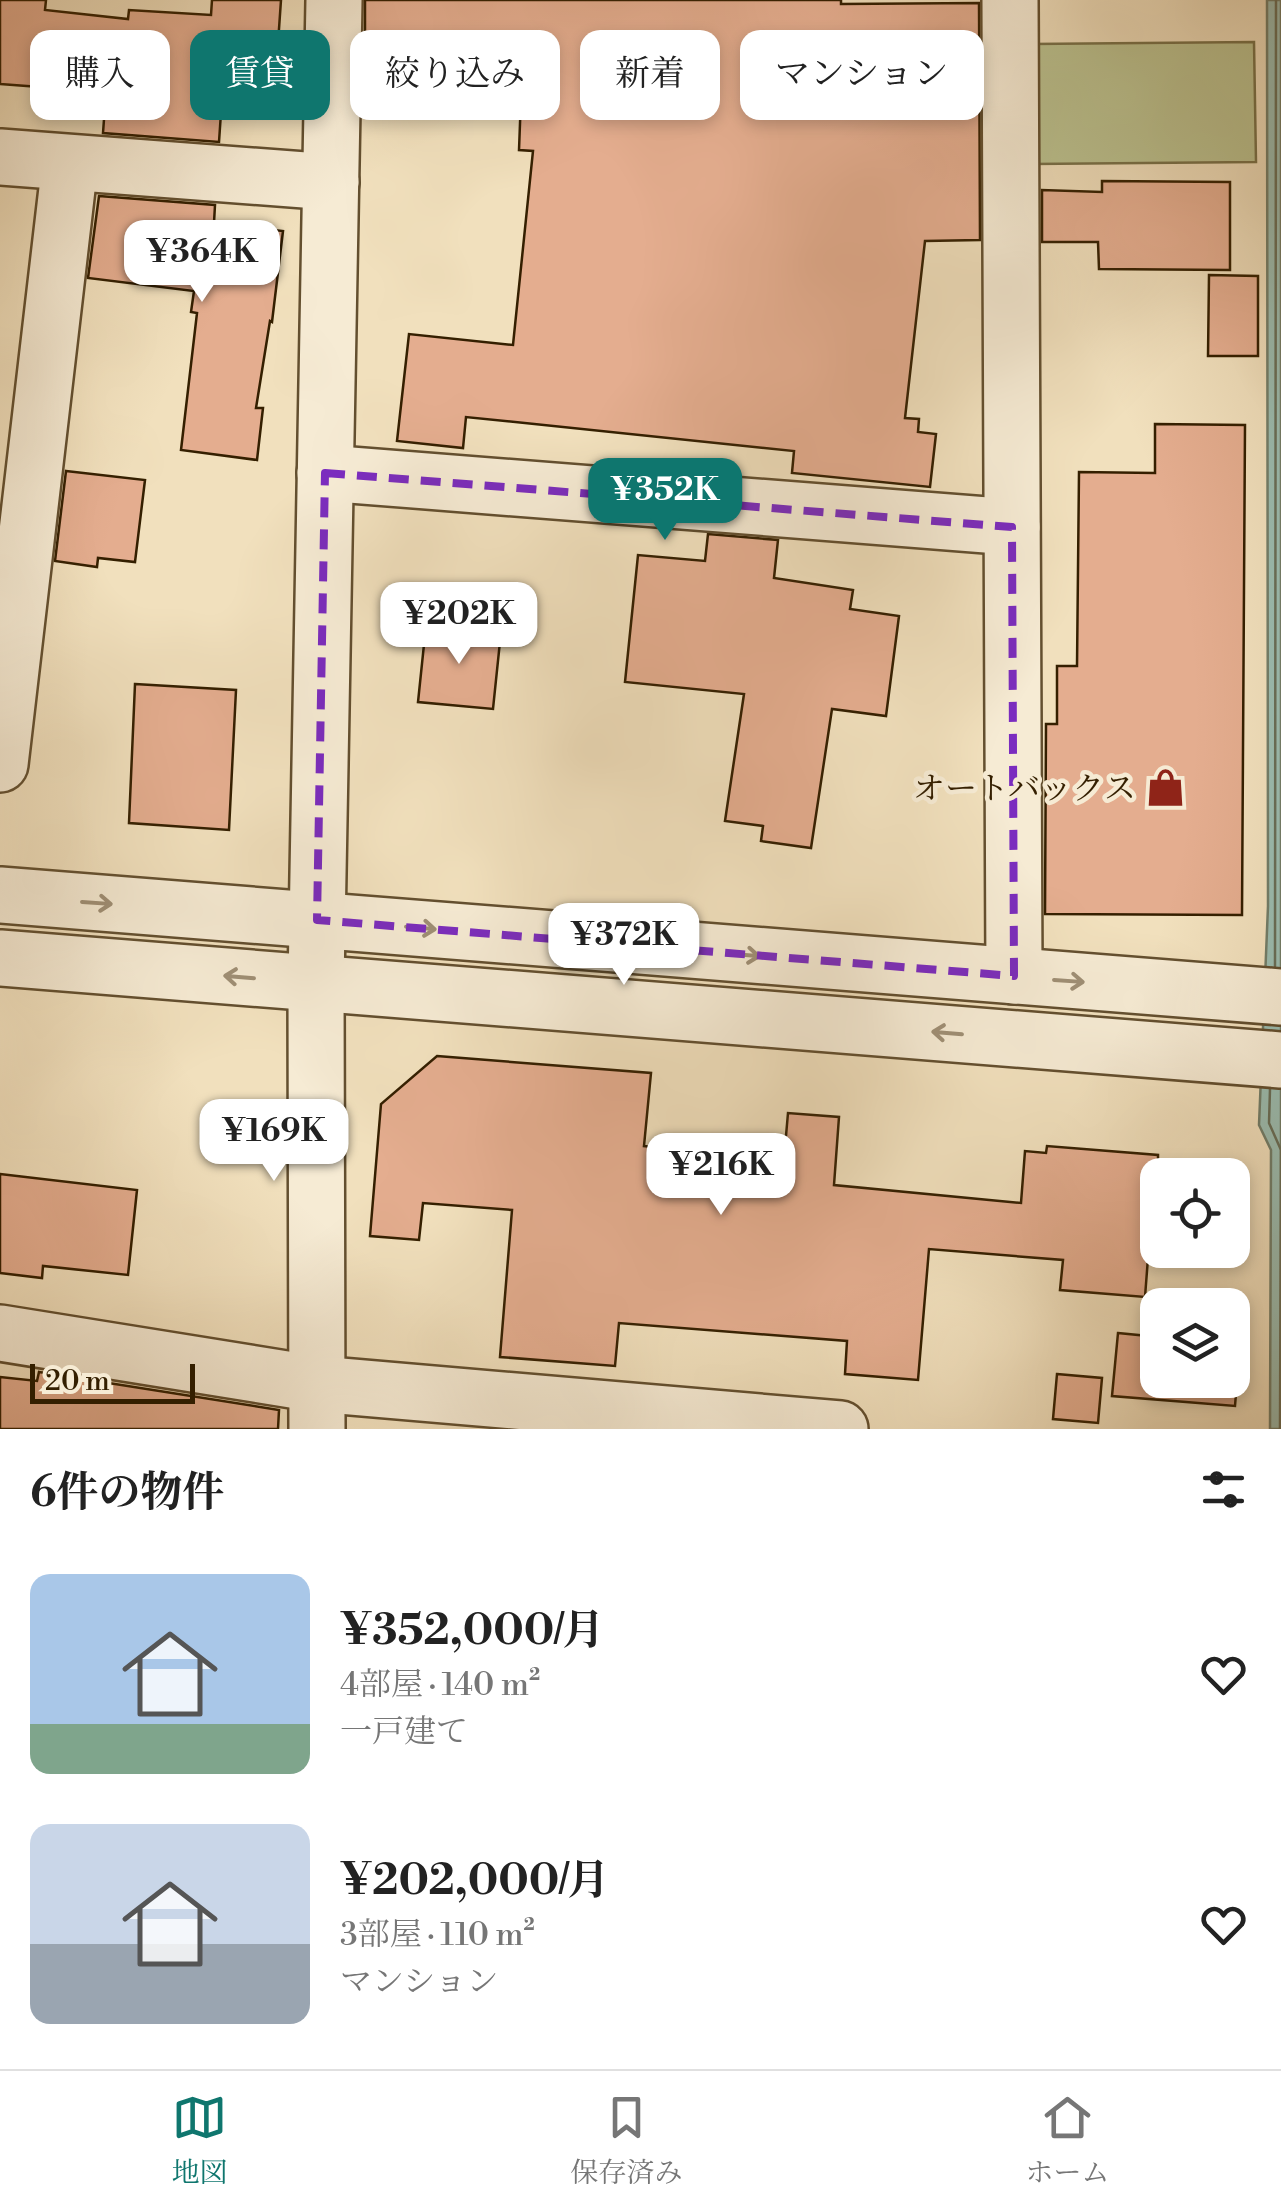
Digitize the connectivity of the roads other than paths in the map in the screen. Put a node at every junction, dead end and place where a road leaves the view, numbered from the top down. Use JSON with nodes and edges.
{"nodes":[{"id":1,"x":334,"y":0,"type":"edge"},
{"id":2,"x":1010,"y":0,"type":"edge"},
{"id":3,"x":0,"y":158,"type":"edge"},
{"id":4,"x":70,"y":163,"type":"junction"},
{"id":5,"x":331,"y":182,"type":"junction"},
{"id":6,"x":18,"y":465,"type":"edge"},
{"id":7,"x":325,"y":473,"type":"junction"},
{"id":8,"x":1012,"y":528,"type":"junction"},
{"id":9,"x":4,"y":689,"type":"edge"},
{"id":10,"x":0,"y":764,"type":"edge"},
{"id":11,"x":0,"y":895,"type":"edge"},
{"id":12,"x":317,"y":920,"type":"junction"},
{"id":13,"x":0,"y":958,"type":"edge"},
{"id":14,"x":1014,"y":976,"type":"junction"},
{"id":15,"x":316,"y":984,"type":"junction"},
{"id":16,"x":1268,"y":996,"type":"edge"},
{"id":17,"x":1267,"y":1059,"type":"edge"},
{"id":18,"x":0,"y":1333,"type":"edge"},
{"id":19,"x":317,"y":1407,"type":"edge"},
{"id":20,"x":840,"y":1429,"type":"edge"}],
"edges":[{"from":1,"to":5,"type":"street"},
{"from":2,"to":8,"type":"street"},
{"from":3,"to":4,"type":"street"},
{"from":4,"to":5,"type":"street"},
{"from":4,"to":6,"type":"street"},
{"from":5,"to":7,"type":"street"},
{"from":6,"to":9,"type":"street"},
{"from":7,"to":8,"type":"street"},
{"from":7,"to":12,"type":"street"},
{"from":8,"to":14,"type":"street"},
{"from":9,"to":10,"type":"street"},
{"from":11,"to":12,"type":"street","one_way":true},
{"from":12,"to":14,"type":"street","one_way":true},
{"from":12,"to":15,"type":"street"},
{"from":15,"to":13,"type":"street","one_way":true},
{"from":14,"to":16,"type":"street","one_way":true},
{"from":17,"to":15,"type":"street","one_way":true},
{"from":15,"to":19,"type":"street"},
{"from":18,"to":19,"type":"street"},
{"from":19,"to":20,"type":"street"}]}
